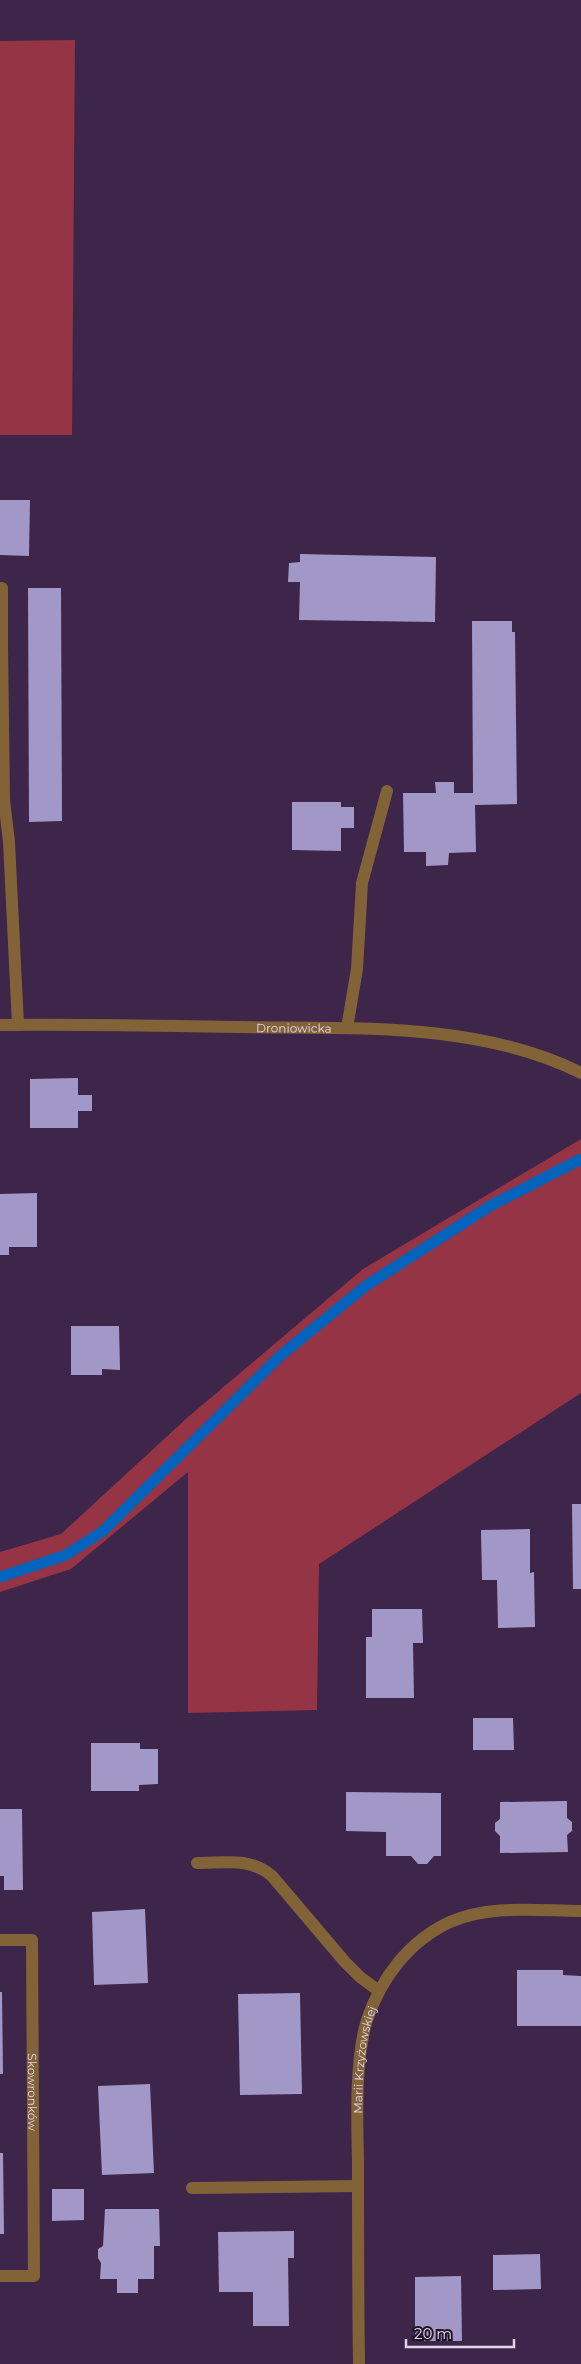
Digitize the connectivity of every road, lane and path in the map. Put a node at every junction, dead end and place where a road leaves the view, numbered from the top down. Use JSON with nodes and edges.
{"nodes":[{"id":1,"x":2,"y":588,"type":"dead end"},
{"id":2,"x":1,"y":645,"type":"edge"},
{"id":3,"x":387,"y":791,"type":"dead end"},
{"id":4,"x":2,"y":800,"type":"edge"},
{"id":5,"x":0,"y":1025,"type":"edge"},
{"id":6,"x":18,"y":1025,"type":"junction"},
{"id":7,"x":347,"y":1028,"type":"junction"},
{"id":8,"x":581,"y":1073,"type":"edge"},
{"id":9,"x":197,"y":1863,"type":"dead end"},
{"id":10,"x":581,"y":1911,"type":"edge"},
{"id":11,"x":0,"y":1940,"type":"edge"},
{"id":12,"x":379,"y":1991,"type":"junction"},
{"id":13,"x":358,"y":2186,"type":"junction"},
{"id":14,"x":192,"y":2188,"type":"dead end"},
{"id":15,"x":0,"y":2276,"type":"edge"},
{"id":16,"x":359,"y":2364,"type":"edge"}],
"edges":[{"from":1,"to":2,"type":"street"},
{"from":2,"to":4,"type":"street"},
{"from":3,"to":7,"type":"street"},
{"from":4,"to":6,"type":"street"},
{"from":5,"to":6,"type":"street","name":"Droniowicka"},
{"from":6,"to":7,"type":"street","name":"Droniowicka"},
{"from":7,"to":8,"type":"street","name":"Droniowicka"},
{"from":9,"to":12,"type":"street"},
{"from":10,"to":12,"type":"street","name":"Marii Krzyżowskiej"},
{"from":11,"to":15,"type":"street","name":"Skowronków"},
{"from":12,"to":13,"type":"street","name":"Marii Krzyżowskiej"},
{"from":13,"to":14,"type":"street"},
{"from":13,"to":16,"type":"street","name":"Marii Krzyżowskiej"}]}
